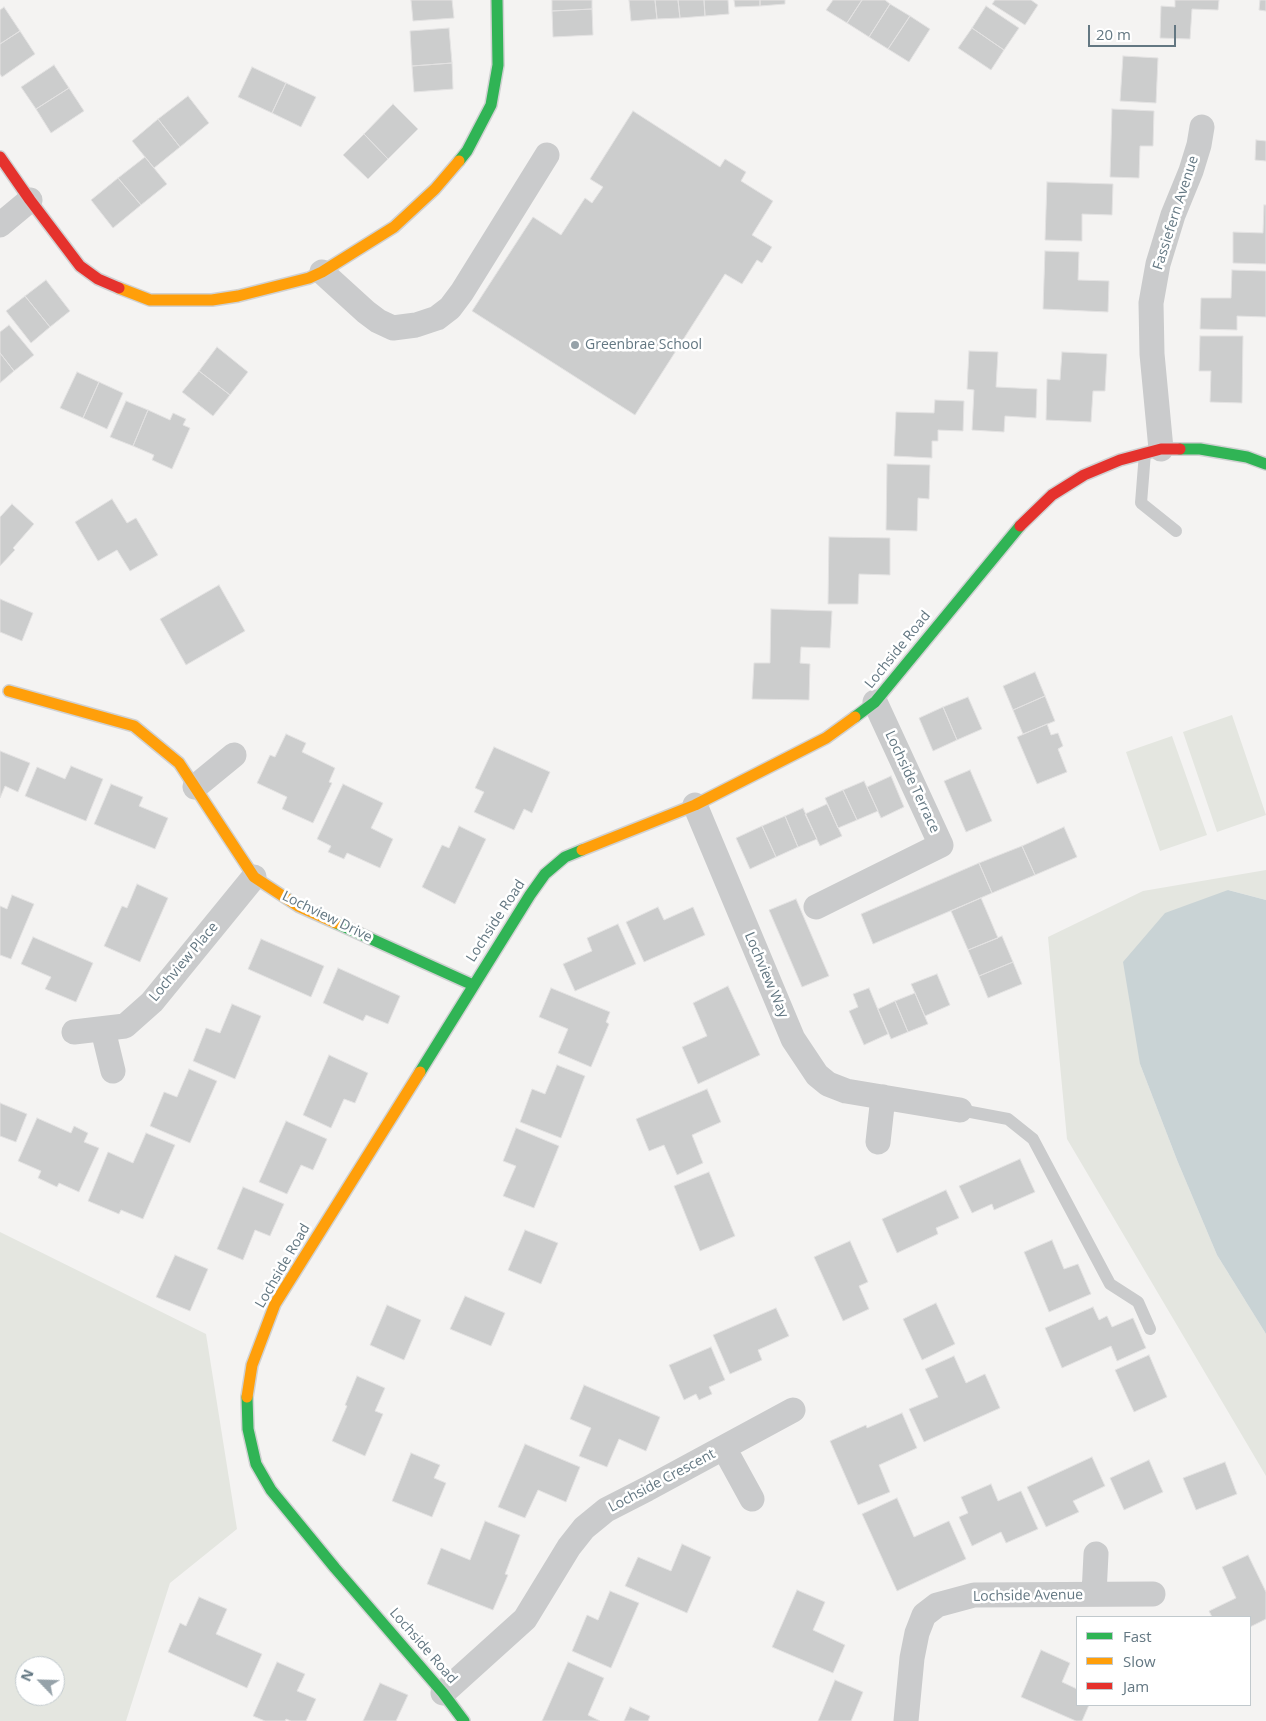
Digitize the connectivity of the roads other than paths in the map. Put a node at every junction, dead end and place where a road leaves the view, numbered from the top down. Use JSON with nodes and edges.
{"nodes":[{"id":1,"x":497,"y":0,"type":"edge"},
{"id":2,"x":1202,"y":127,"type":"dead end"},
{"id":3,"x":547,"y":155,"type":"dead end"},
{"id":4,"x":0,"y":157,"type":"edge"},
{"id":5,"x":30,"y":200,"type":"junction"},
{"id":6,"x":0,"y":225,"type":"edge"},
{"id":7,"x":322,"y":272,"type":"junction"},
{"id":8,"x":1153,"y":451,"type":"junction"},
{"id":9,"x":1266,"y":464,"type":"edge"},
{"id":10,"x":1176,"y":531,"type":"dead end"},
{"id":11,"x":9,"y":691,"type":"dead end"},
{"id":12,"x":875,"y":702,"type":"junction"},
{"id":13,"x":234,"y":755,"type":"dead end"},
{"id":14,"x":195,"y":787,"type":"junction"},
{"id":15,"x":695,"y":804,"type":"junction"},
{"id":16,"x":254,"y":877,"type":"junction"},
{"id":17,"x":816,"y":907,"type":"dead end"},
{"id":18,"x":473,"y":985,"type":"junction"},
{"id":19,"x":103,"y":1030,"type":"junction"},
{"id":20,"x":74,"y":1032,"type":"dead end"},
{"id":21,"x":113,"y":1071,"type":"dead end"},
{"id":22,"x":883,"y":1097,"type":"junction"},
{"id":23,"x":960,"y":1110,"type":"joint"},
{"id":24,"x":878,"y":1142,"type":"dead end"},
{"id":25,"x":1150,"y":1329,"type":"dead end"},
{"id":26,"x":793,"y":1410,"type":"dead end"},
{"id":27,"x":724,"y":1448,"type":"junction"},
{"id":28,"x":752,"y":1499,"type":"dead end"},
{"id":29,"x":1096,"y":1554,"type":"dead end"},
{"id":30,"x":1094,"y":1594,"type":"junction"},
{"id":31,"x":1154,"y":1594,"type":"dead end"},
{"id":32,"x":443,"y":1693,"type":"junction"},
{"id":33,"x":464,"y":1721,"type":"edge"},
{"id":34,"x":906,"y":1721,"type":"edge"}],
"edges":[{"from":1,"to":7,"type":"street"},
{"from":2,"to":8,"type":"street","name":"Fassiefern Avenue"},
{"from":3,"to":7,"type":"street"},
{"from":4,"to":5,"type":"street"},
{"from":5,"to":6,"type":"street"},
{"from":5,"to":7,"type":"street"},
{"from":8,"to":9,"type":"street","name":"Lochside Road"},
{"from":8,"to":10,"type":"lane"},
{"from":8,"to":12,"type":"street","name":"Lochside Road"},
{"from":11,"to":14,"type":"street","name":"Lochview Drive"},
{"from":12,"to":15,"type":"street","name":"Lochside Road"},
{"from":12,"to":17,"type":"street","name":"Lochside Terrace"},
{"from":13,"to":14,"type":"street"},
{"from":14,"to":16,"type":"street","name":"Lochview Drive"},
{"from":15,"to":18,"type":"street","name":"Lochside Road"},
{"from":15,"to":22,"type":"street","name":"Lochview Way"},
{"from":16,"to":18,"type":"street","name":"Lochview Drive"},
{"from":16,"to":19,"type":"street","name":"Lochview Place"},
{"from":18,"to":32,"type":"street","name":"Lochside Road"},
{"from":19,"to":20,"type":"street","name":"Lochview Place"},
{"from":19,"to":21,"type":"street"},
{"from":22,"to":23,"type":"street","name":"Lochview Way"},
{"from":22,"to":24,"type":"street"},
{"from":23,"to":25,"type":"lane"},
{"from":26,"to":27,"type":"street","name":"Lochside Crescent"},
{"from":27,"to":28,"type":"street","name":"Lochside Crescent"},
{"from":27,"to":32,"type":"street","name":"Lochside Crescent"},
{"from":29,"to":30,"type":"street","name":"Lochside Avenue"},
{"from":30,"to":31,"type":"street","name":"Lochside Avenue"},
{"from":30,"to":34,"type":"street","name":"Lochside Avenue"},
{"from":32,"to":33,"type":"street","name":"Lochside Road"}]}
